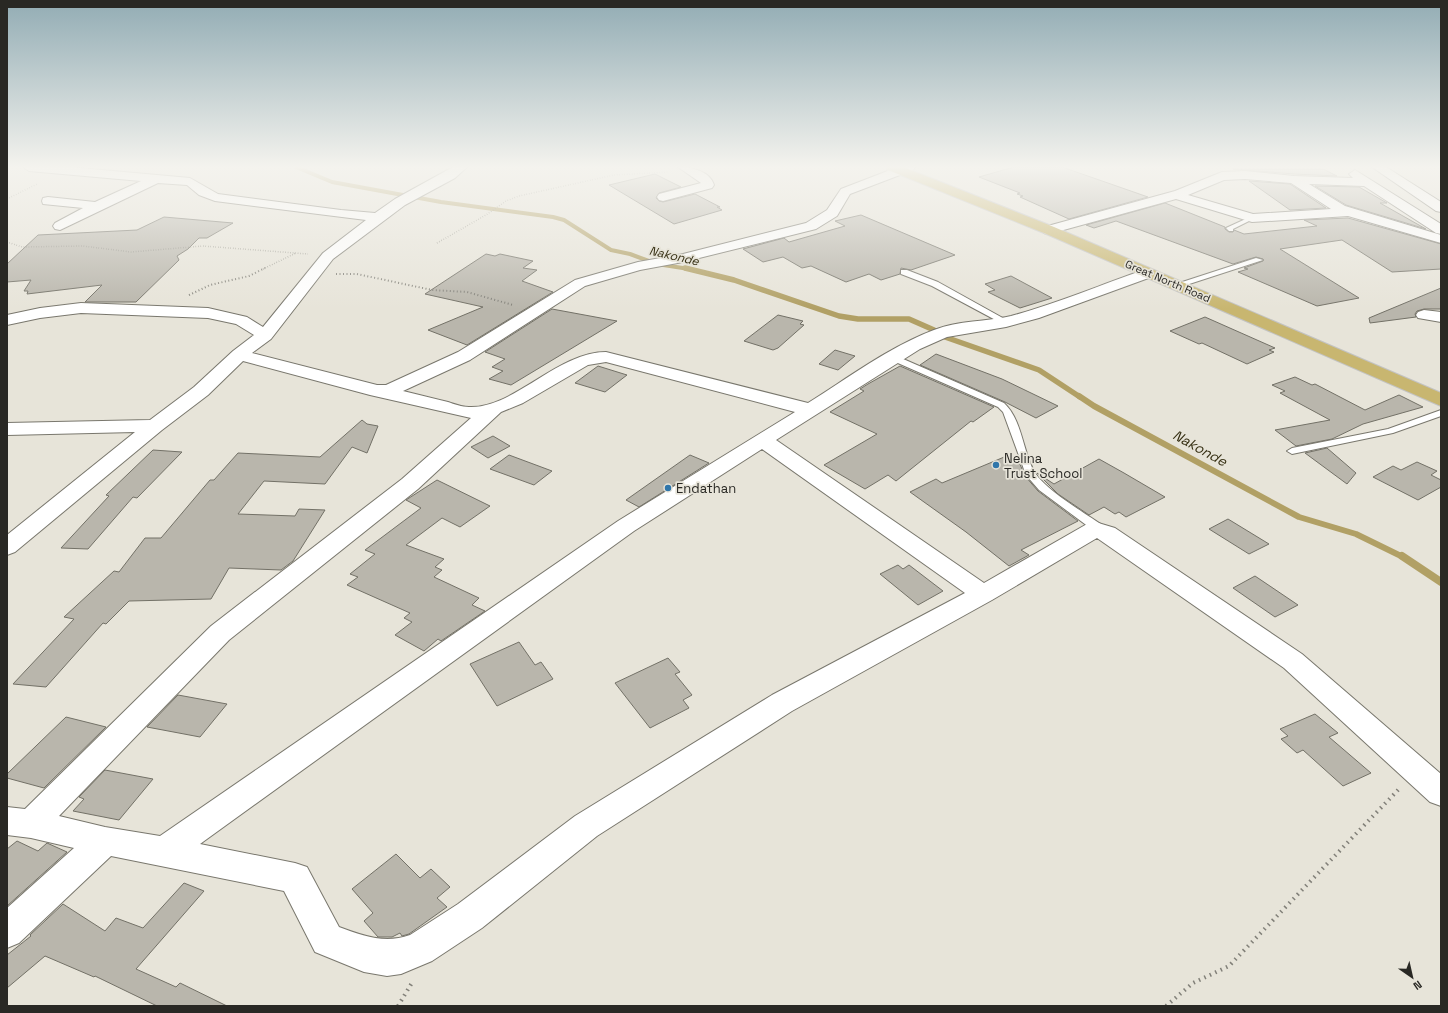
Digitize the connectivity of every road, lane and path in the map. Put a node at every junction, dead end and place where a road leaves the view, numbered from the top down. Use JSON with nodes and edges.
{"nodes":[{"id":1,"x":82,"y":214,"type":"edge"},
{"id":2,"x":344,"y":214,"type":"edge"},
{"id":3,"x":382,"y":214,"type":"edge"},
{"id":4,"x":487,"y":214,"type":"edge"},
{"id":5,"x":832,"y":214,"type":"edge"},
{"id":6,"x":1011,"y":214,"type":"edge"},
{"id":7,"x":1106,"y":214,"type":"edge"},
{"id":8,"x":1240,"y":214,"type":"edge"},
{"id":9,"x":1310,"y":214,"type":"edge"},
{"id":10,"x":1354,"y":214,"type":"edge"},
{"id":11,"x":1417,"y":214,"type":"edge"},
{"id":12,"x":378,"y":217,"type":"junction"},
{"id":13,"x":1252,"y":218,"type":"junction"},
{"id":14,"x":60,"y":226,"type":"dead end"},
{"id":15,"x":1049,"y":230,"type":"junction"},
{"id":16,"x":1230,"y":230,"type":"dead end"},
{"id":17,"x":1441,"y":230,"type":"edge"},
{"id":18,"x":1441,"y":239,"type":"edge"},
{"id":19,"x":7,"y":242,"type":"edge"},
{"id":20,"x":437,"y":243,"type":"dead end"},
{"id":21,"x":296,"y":253,"type":"junction"},
{"id":22,"x":328,"y":256,"type":"junction"},
{"id":23,"x":1259,"y":260,"type":"dead end"},
{"id":24,"x":904,"y":272,"type":"dead end"},
{"id":25,"x":1149,"y":273,"type":"junction"},
{"id":26,"x":311,"y":277,"type":"junction"},
{"id":27,"x":1177,"y":285,"type":"junction"},
{"id":28,"x":155,"y":311,"type":"junction"},
{"id":29,"x":533,"y":311,"type":"junction"},
{"id":30,"x":1424,"y":316,"type":"dead end"},
{"id":31,"x":1441,"y":317,"type":"edge"},
{"id":32,"x":7,"y":320,"type":"edge"},
{"id":33,"x":1006,"y":322,"type":"junction"},
{"id":34,"x":265,"y":335,"type":"junction"},
{"id":35,"x":240,"y":355,"type":"junction"},
{"id":36,"x":894,"y":358,"type":"junction"},
{"id":37,"x":382,"y":391,"type":"junction"},
{"id":38,"x":1441,"y":400,"type":"edge"},
{"id":39,"x":493,"y":409,"type":"junction"},
{"id":40,"x":811,"y":410,"type":"junction"},
{"id":41,"x":1441,"y":412,"type":"edge"},
{"id":42,"x":155,"y":426,"type":"junction"},
{"id":43,"x":7,"y":429,"type":"edge"},
{"id":44,"x":764,"y":441,"type":"junction"},
{"id":45,"x":1292,"y":451,"type":"dead end"},
{"id":46,"x":1101,"y":530,"type":"junction"},
{"id":47,"x":7,"y":547,"type":"edge"},
{"id":48,"x":983,"y":594,"type":"junction"},
{"id":49,"x":1416,"y":771,"type":"junction"},
{"id":50,"x":1441,"y":793,"type":"edge"},
{"id":51,"x":19,"y":822,"type":"edge"},
{"id":52,"x":105,"y":841,"type":"junction"},
{"id":53,"x":164,"y":851,"type":"junction"},
{"id":54,"x":7,"y":931,"type":"edge"},
{"id":55,"x":1166,"y":1006,"type":"edge"}],
"edges":[{"from":1,"to":14,"type":"street"},
{"from":2,"to":12,"type":"street"},
{"from":3,"to":12,"type":"street"},
{"from":4,"to":20,"type":"path"},
{"from":5,"to":29,"type":"street"},
{"from":6,"to":15,"type":"highway","name":"Great North Road"},
{"from":7,"to":15,"type":"street"},
{"from":8,"to":13,"type":"street"},
{"from":9,"to":13,"type":"street"},
{"from":10,"to":18,"type":"street"},
{"from":11,"to":17,"type":"street"},
{"from":12,"to":22,"type":"street"},
{"from":13,"to":16,"type":"lane"},
{"from":15,"to":25,"type":"highway","name":"Great North Road"},
{"from":19,"to":21,"type":"path"},
{"from":21,"to":22,"type":"path"},
{"from":21,"to":28,"type":"path"},
{"from":22,"to":26,"type":"street"},
{"from":23,"to":27,"type":"lane"},
{"from":24,"to":33,"type":"lane"},
{"from":25,"to":27,"type":"highway","name":"Great North Road"},
{"from":25,"to":33,"type":"street"},
{"from":26,"to":29,"type":"path"},
{"from":26,"to":34,"type":"street"},
{"from":27,"to":38,"type":"highway","name":"Great North Road"},
{"from":28,"to":32,"type":"street"},
{"from":28,"to":34,"type":"street"},
{"from":29,"to":37,"type":"street"},
{"from":30,"to":31,"type":"street"},
{"from":33,"to":36,"type":"street"},
{"from":34,"to":35,"type":"street"},
{"from":35,"to":37,"type":"street"},
{"from":35,"to":42,"type":"street"},
{"from":36,"to":40,"type":"street"},
{"from":36,"to":46,"type":"lane"},
{"from":37,"to":39,"type":"street"},
{"from":39,"to":40,"type":"street"},
{"from":39,"to":51,"type":"street"},
{"from":40,"to":44,"type":"street"},
{"from":41,"to":45,"type":"lane"},
{"from":42,"to":43,"type":"street"},
{"from":42,"to":47,"type":"street"},
{"from":44,"to":48,"type":"street"},
{"from":44,"to":53,"type":"street"},
{"from":46,"to":48,"type":"street"},
{"from":46,"to":49,"type":"street"},
{"from":48,"to":53,"type":"street"},
{"from":49,"to":50,"type":"street"},
{"from":49,"to":55,"type":"path"},
{"from":51,"to":52,"type":"street"},
{"from":52,"to":53,"type":"street"},
{"from":52,"to":54,"type":"street"}]}
